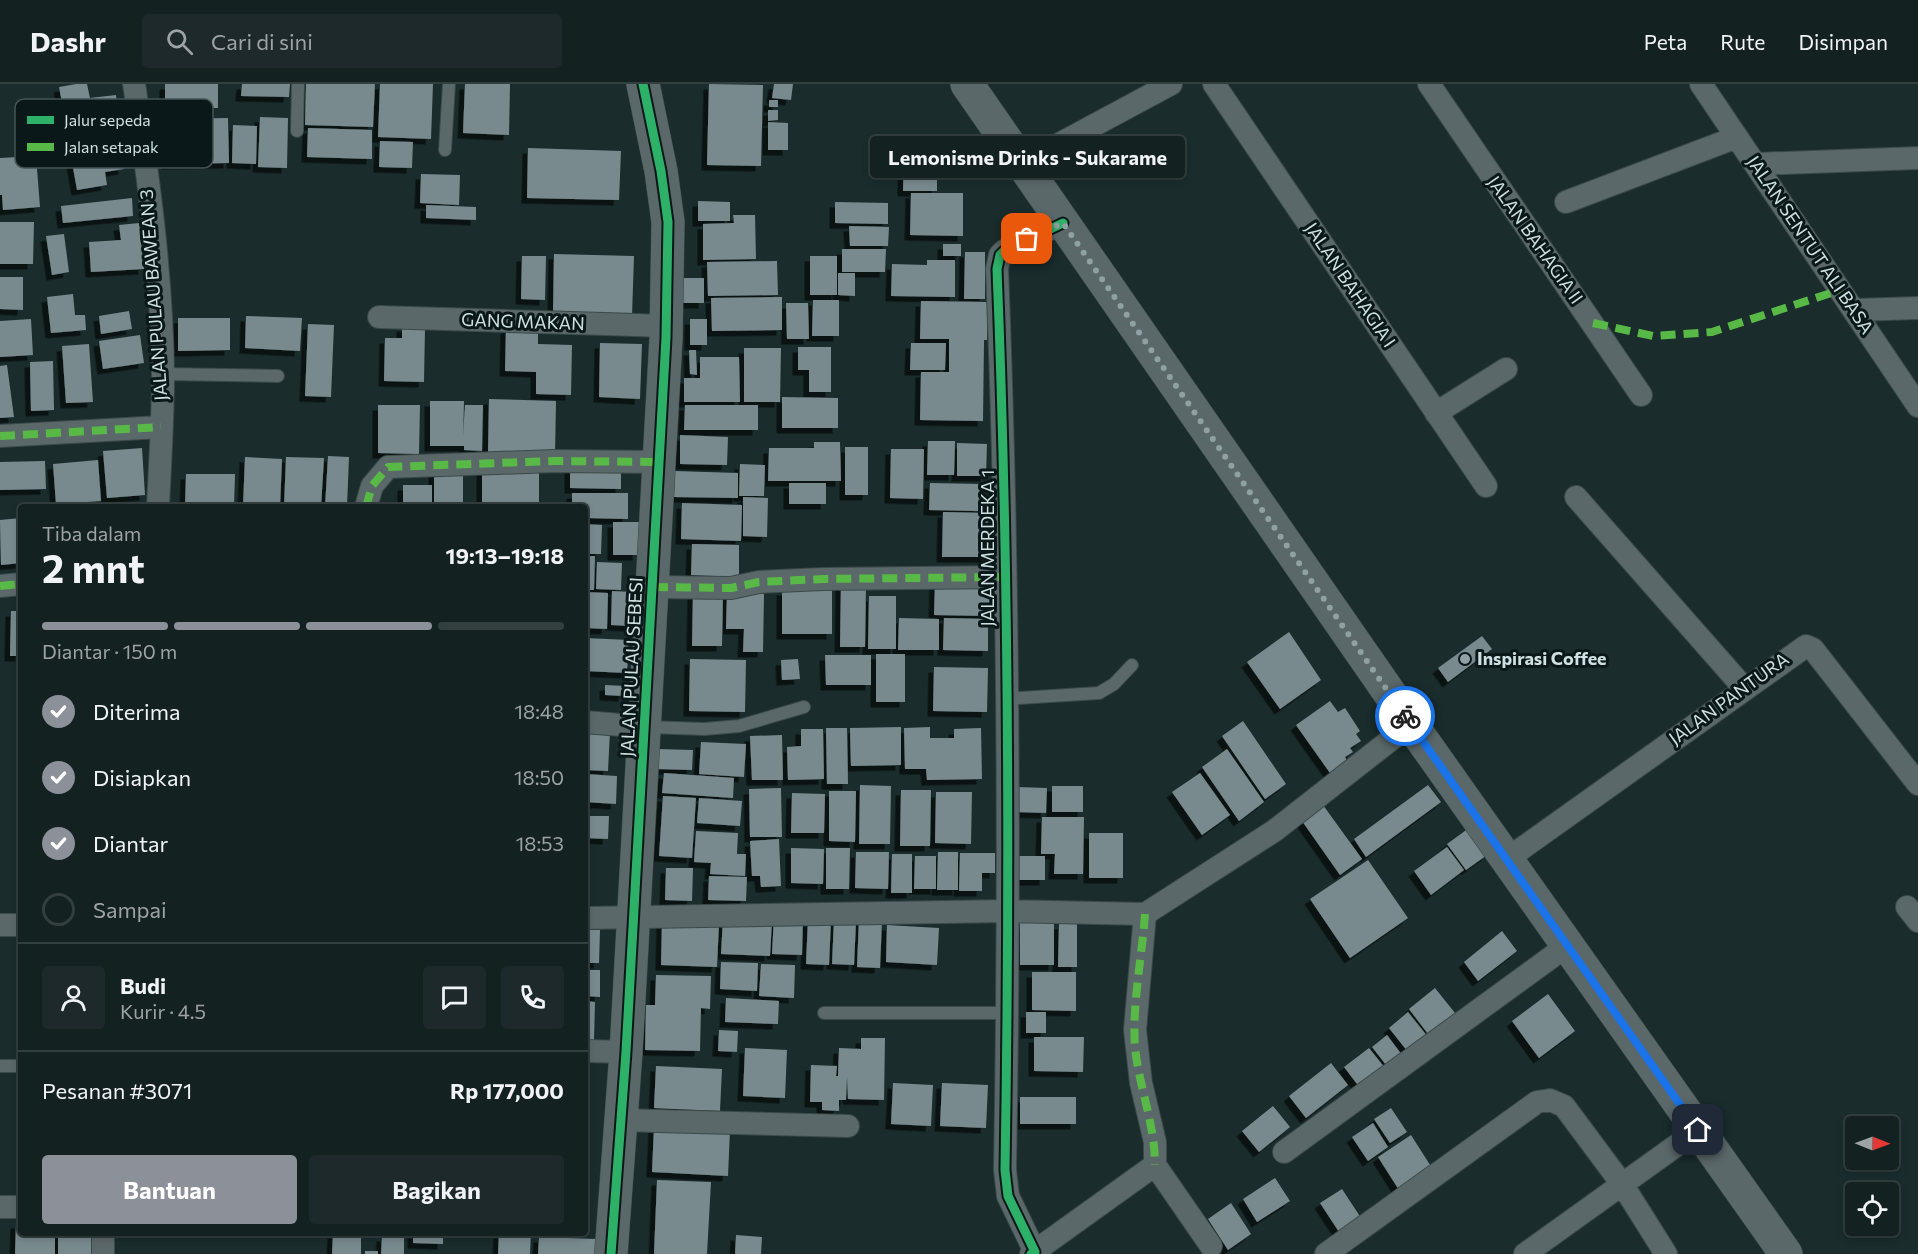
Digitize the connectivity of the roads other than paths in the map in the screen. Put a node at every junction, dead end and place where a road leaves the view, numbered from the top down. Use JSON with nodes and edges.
{"nodes":[{"id":1,"x":134,"y":84,"type":"edge"},
{"id":2,"x":298,"y":84,"type":"edge"},
{"id":3,"x":449,"y":84,"type":"edge"},
{"id":4,"x":643,"y":84,"type":"edge"},
{"id":5,"x":967,"y":84,"type":"edge"},
{"id":6,"x":1172,"y":84,"type":"edge"},
{"id":7,"x":1214,"y":84,"type":"edge"},
{"id":8,"x":1429,"y":84,"type":"edge"},
{"id":9,"x":1701,"y":84,"type":"edge"},
{"id":10,"x":136,"y":99,"type":"edge"},
{"id":11,"x":297,"y":130,"type":"dead end"},
{"id":12,"x":1737,"y":137,"type":"junction"},
{"id":13,"x":444,"y":150,"type":"dead end"},
{"id":14,"x":1918,"y":158,"type":"edge"},
{"id":15,"x":1022,"y":164,"type":"junction"},
{"id":16,"x":1756,"y":164,"type":"junction"},
{"id":17,"x":146,"y":168,"type":"edge"},
{"id":18,"x":1566,"y":202,"type":"dead end"},
{"id":19,"x":1063,"y":223,"type":"junction"},
{"id":20,"x":1918,"y":308,"type":"edge"},
{"id":21,"x":1854,"y":310,"type":"junction"},
{"id":22,"x":380,"y":317,"type":"dead end"},
{"id":23,"x":667,"y":326,"type":"junction"},
{"id":24,"x":1506,"y":369,"type":"dead end"},
{"id":25,"x":163,"y":374,"type":"junction"},
{"id":26,"x":278,"y":376,"type":"dead end"},
{"id":27,"x":1641,"y":395,"type":"dead end"},
{"id":28,"x":1918,"y":406,"type":"edge"},
{"id":29,"x":1436,"y":413,"type":"junction"},
{"id":30,"x":161,"y":427,"type":"junction"},
{"id":31,"x":0,"y":436,"type":"edge"},
{"id":32,"x":660,"y":462,"type":"junction"},
{"id":33,"x":1486,"y":486,"type":"dead end"},
{"id":34,"x":1576,"y":497,"type":"dead end"},
{"id":35,"x":158,"y":504,"type":"edge"},
{"id":36,"x":367,"y":504,"type":"edge"},
{"id":37,"x":1005,"y":577,"type":"junction"},
{"id":38,"x":18,"y":584,"type":"edge"},
{"id":39,"x":0,"y":586,"type":"edge"},
{"id":40,"x":653,"y":586,"type":"junction"},
{"id":41,"x":1132,"y":665,"type":"dead end"},
{"id":42,"x":1744,"y":688,"type":"junction"},
{"id":43,"x":1006,"y":699,"type":"junction"},
{"id":44,"x":804,"y":707,"type":"dead end"},
{"id":45,"x":588,"y":722,"type":"edge"},
{"id":46,"x":1411,"y":724,"type":"junction"},
{"id":47,"x":645,"y":727,"type":"junction"},
{"id":48,"x":1918,"y":784,"type":"edge"},
{"id":49,"x":1507,"y":859,"type":"junction"},
{"id":50,"x":1007,"y":911,"type":"junction"},
{"id":51,"x":1145,"y":914,"type":"junction"},
{"id":52,"x":633,"y":917,"type":"junction"},
{"id":53,"x":588,"y":918,"type":"edge"},
{"id":54,"x":0,"y":925,"type":"edge"},
{"id":55,"x":18,"y":925,"type":"edge"},
{"id":56,"x":1568,"y":945,"type":"junction"},
{"id":57,"x":1008,"y":1013,"type":"junction"},
{"id":58,"x":824,"y":1014,"type":"dead end"},
{"id":59,"x":588,"y":1051,"type":"edge"},
{"id":60,"x":626,"y":1052,"type":"junction"},
{"id":61,"x":0,"y":1066,"type":"edge"},
{"id":62,"x":18,"y":1066,"type":"edge"},
{"id":63,"x":619,"y":1120,"type":"junction"},
{"id":64,"x":848,"y":1126,"type":"dead end"},
{"id":65,"x":1698,"y":1130,"type":"junction"},
{"id":66,"x":1284,"y":1152,"type":"dead end"},
{"id":67,"x":1155,"y":1165,"type":"junction"},
{"id":68,"x":1622,"y":1184,"type":"junction"},
{"id":69,"x":0,"y":1207,"type":"edge"},
{"id":70,"x":18,"y":1207,"type":"edge"},
{"id":71,"x":103,"y":1236,"type":"edge"},
{"id":72,"x":1211,"y":1246,"type":"dead end"},
{"id":73,"x":1033,"y":1253,"type":"edge"},
{"id":74,"x":104,"y":1254,"type":"edge"},
{"id":75,"x":611,"y":1254,"type":"edge"},
{"id":76,"x":1327,"y":1254,"type":"edge"},
{"id":77,"x":1525,"y":1254,"type":"edge"},
{"id":78,"x":1666,"y":1254,"type":"edge"},
{"id":79,"x":1786,"y":1254,"type":"edge"}],
"edges":[{"from":1,"to":10,"type":"street","name":"JALAN PULAU BAWEAN 3"},
{"from":2,"to":11,"type":"lane"},
{"from":3,"to":13,"type":"lane"},
{"from":4,"to":23,"type":"main road","name":"JALAN PULAU SEBESI"},
{"from":5,"to":15,"type":"main road"},
{"from":6,"to":15,"type":"street"},
{"from":7,"to":29,"type":"street","name":"JALAN BAHAGIA I"},
{"from":8,"to":27,"type":"street","name":"JALAN BAHAGIA II"},
{"from":9,"to":12,"type":"street","name":"JALAN SENTUT ALI BASA"},
{"from":12,"to":16,"type":"street","name":"JALAN SENTUT ALI BASA"},
{"from":12,"to":18,"type":"street"},
{"from":14,"to":16,"type":"street"},
{"from":15,"to":19,"type":"main road"},
{"from":16,"to":21,"type":"street","name":"JALAN SENTUT ALI BASA"},
{"from":17,"to":25,"type":"street","name":"JALAN PULAU BAWEAN 3"},
{"from":19,"to":37,"type":"street","name":"JALAN MERDEKA 1"},
{"from":19,"to":46,"type":"main road"},
{"from":20,"to":21,"type":"street"},
{"from":21,"to":28,"type":"street","name":"JALAN SENTUT ALI BASA"},
{"from":22,"to":23,"type":"street","name":"GANG MAKAN"},
{"from":23,"to":32,"type":"main road","name":"JALAN PULAU SEBESI"},
{"from":24,"to":29,"type":"street"},
{"from":25,"to":26,"type":"lane"},
{"from":25,"to":30,"type":"street","name":"JALAN PULAU BAWEAN 3"},
{"from":29,"to":33,"type":"street","name":"JALAN BAHAGIA I"},
{"from":30,"to":31,"type":"street"},
{"from":30,"to":35,"type":"street","name":"JALAN PULAU BAWEAN 3"},
{"from":32,"to":36,"type":"street"},
{"from":32,"to":40,"type":"main road","name":"JALAN PULAU SEBESI"},
{"from":34,"to":42,"type":"street"},
{"from":37,"to":40,"type":"street"},
{"from":37,"to":43,"type":"street","name":"JALAN MERDEKA 1"},
{"from":38,"to":39,"type":"street"},
{"from":40,"to":47,"type":"main road","name":"JALAN PULAU SEBESI"},
{"from":41,"to":43,"type":"lane"},
{"from":42,"to":48,"type":"street","name":"JALAN PANTURA"},
{"from":42,"to":49,"type":"street","name":"JALAN PANTURA"},
{"from":43,"to":50,"type":"street","name":"JALAN MERDEKA 1"},
{"from":44,"to":47,"type":"lane"},
{"from":45,"to":47,"type":"street"},
{"from":46,"to":49,"type":"main road"},
{"from":46,"to":51,"type":"street"},
{"from":47,"to":52,"type":"main road","name":"JALAN PULAU SEBESI"},
{"from":49,"to":56,"type":"main road"},
{"from":50,"to":51,"type":"street"},
{"from":50,"to":52,"type":"street"},
{"from":50,"to":57,"type":"street","name":"JALAN MERDEKA 1"},
{"from":51,"to":67,"type":"street"},
{"from":52,"to":53,"type":"street"},
{"from":52,"to":60,"type":"main road","name":"JALAN PULAU SEBESI"},
{"from":54,"to":55,"type":"street"},
{"from":56,"to":65,"type":"main road"},
{"from":56,"to":66,"type":"street"},
{"from":57,"to":58,"type":"lane"},
{"from":57,"to":73,"type":"street","name":"JALAN MERDEKA 1"},
{"from":59,"to":60,"type":"street"},
{"from":60,"to":63,"type":"main road","name":"JALAN PULAU SEBESI"},
{"from":61,"to":62,"type":"lane"},
{"from":63,"to":64,"type":"street"},
{"from":63,"to":75,"type":"main road","name":"JALAN PULAU SEBESI"},
{"from":65,"to":68,"type":"street"},
{"from":65,"to":79,"type":"main road"},
{"from":67,"to":72,"type":"street"},
{"from":67,"to":73,"type":"street"},
{"from":68,"to":76,"type":"street"},
{"from":68,"to":77,"type":"street"},
{"from":68,"to":78,"type":"street"},
{"from":69,"to":70,"type":"street"},
{"from":71,"to":74,"type":"street"}]}
